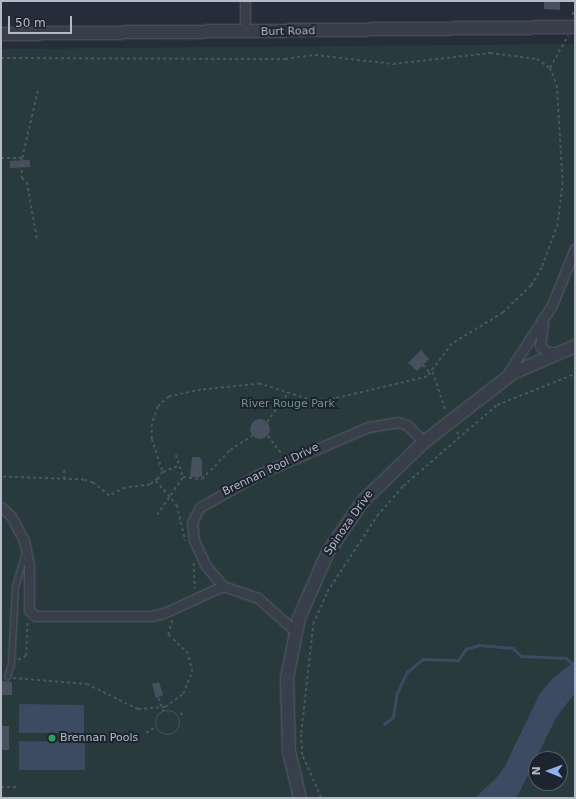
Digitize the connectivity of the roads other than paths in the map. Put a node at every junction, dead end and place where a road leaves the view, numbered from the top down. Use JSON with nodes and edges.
{"nodes":[{"id":1,"x":245,"y":1,"type":"edge"},
{"id":2,"x":573,"y":27,"type":"edge"},
{"id":3,"x":245,"y":32,"type":"junction"},
{"id":4,"x":1,"y":34,"type":"edge"},
{"id":5,"x":575,"y":248,"type":"edge"},
{"id":6,"x":552,"y":305,"type":"junction"},
{"id":7,"x":575,"y":346,"type":"edge"},
{"id":8,"x":557,"y":352,"type":"junction"},
{"id":9,"x":503,"y":380,"type":"junction"},
{"id":10,"x":424,"y":442,"type":"junction"},
{"id":11,"x":1,"y":507,"type":"edge"},
{"id":12,"x":26,"y":550,"type":"junction"},
{"id":13,"x":223,"y":586,"type":"junction"},
{"id":14,"x":295,"y":631,"type":"junction"},
{"id":15,"x":7,"y":677,"type":"road end"},
{"id":16,"x":300,"y":798,"type":"edge"}],
"edges":[{"from":1,"to":3,"type":"street"},
{"from":2,"to":3,"type":"street","name":"Burt Road"},
{"from":3,"to":4,"type":"street","name":"Burt Road"},
{"from":5,"to":6,"type":"street"},
{"from":6,"to":8,"type":"street"},
{"from":6,"to":9,"type":"street"},
{"from":7,"to":8,"type":"street","name":"Spinoza Drive"},
{"from":8,"to":9,"type":"street","name":"Spinoza Drive"},
{"from":9,"to":10,"type":"street","name":"Spinoza Drive"},
{"from":10,"to":13,"type":"street","name":"Brennan Pool Drive"},
{"from":10,"to":14,"type":"street","name":"Spinoza Drive"},
{"from":11,"to":12,"type":"street"},
{"from":12,"to":13,"type":"street"},
{"from":12,"to":15,"type":"lane"},
{"from":13,"to":14,"type":"street"},
{"from":14,"to":16,"type":"street","name":"Spinoza Drive"}]}
